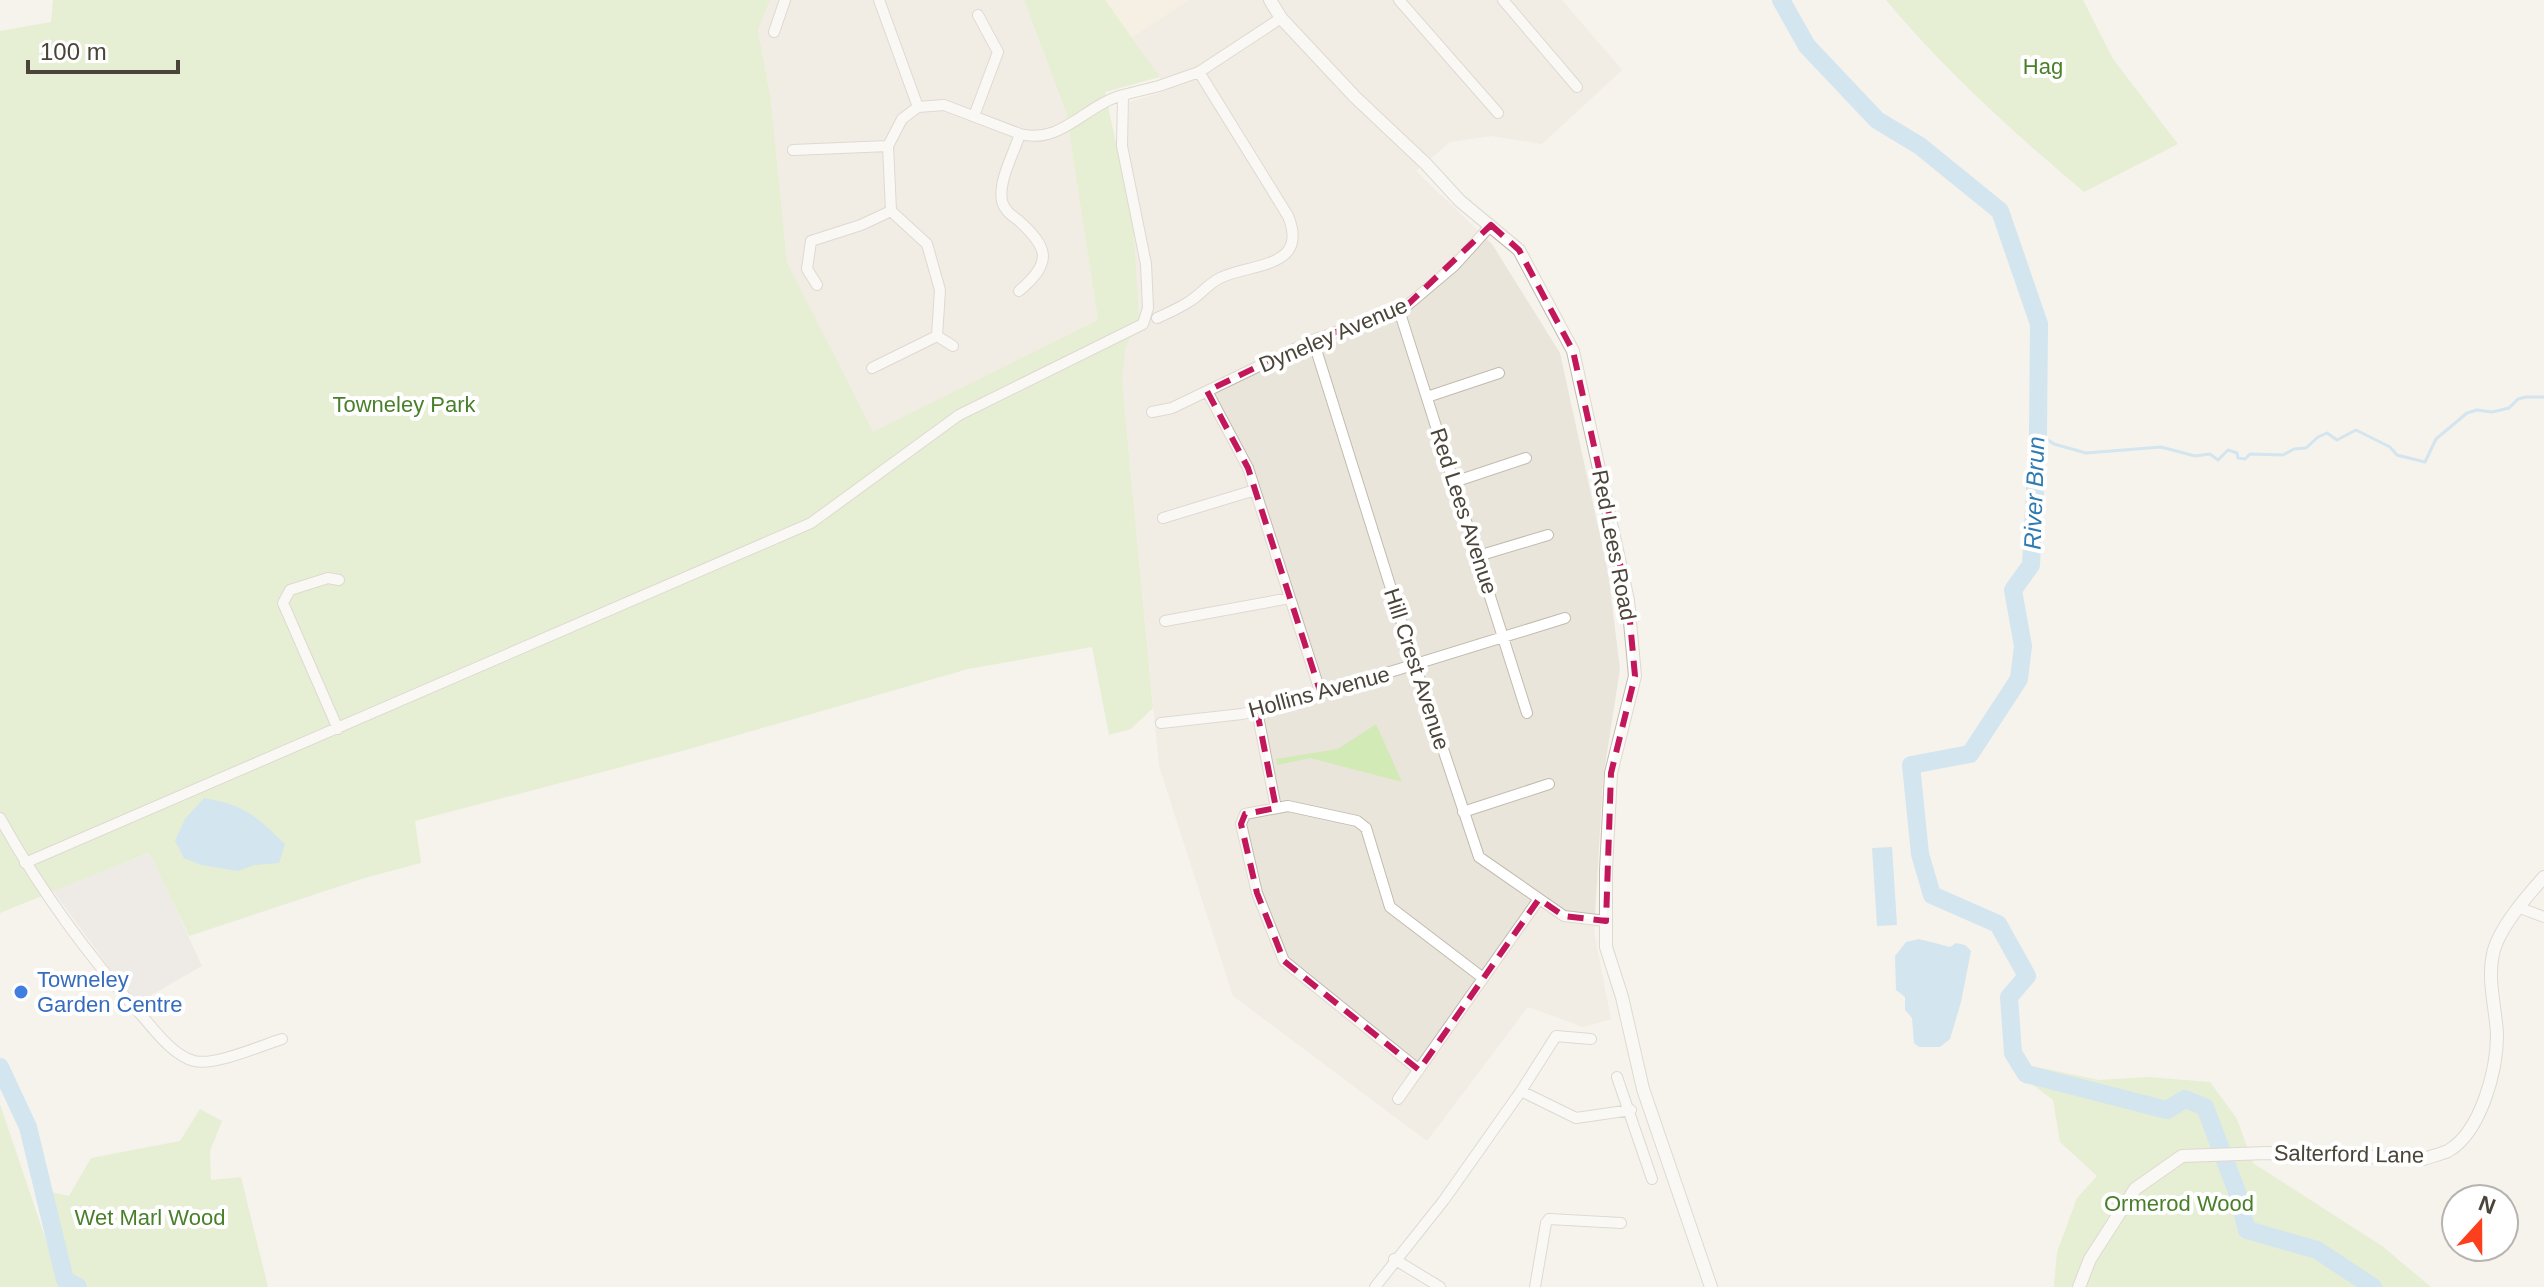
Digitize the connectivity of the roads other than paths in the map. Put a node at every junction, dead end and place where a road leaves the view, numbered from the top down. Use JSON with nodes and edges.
{"nodes":[{"id":1,"x":785,"y":0,"type":"edge"},
{"id":2,"x":879,"y":0,"type":"edge"},
{"id":3,"x":1270,"y":0,"type":"edge"},
{"id":4,"x":1399,"y":0,"type":"edge"},
{"id":5,"x":1503,"y":0,"type":"edge"},
{"id":6,"x":978,"y":15,"type":"dead end"},
{"id":7,"x":1281,"y":18,"type":"junction"},
{"id":8,"x":774,"y":32,"type":"dead end"},
{"id":9,"x":1199,"y":72,"type":"junction"},
{"id":10,"x":1577,"y":87,"type":"dead end"},
{"id":11,"x":1123,"y":95,"type":"junction"},
{"id":12,"x":918,"y":107,"type":"junction"},
{"id":13,"x":1498,"y":113,"type":"dead end"},
{"id":14,"x":974,"y":116,"type":"junction"},
{"id":15,"x":1020,"y":134,"type":"junction"},
{"id":16,"x":888,"y":146,"type":"junction"},
{"id":17,"x":793,"y":150,"type":"dead end"},
{"id":18,"x":891,"y":211,"type":"junction"},
{"id":19,"x":1491,"y":225,"type":"junction"},
{"id":20,"x":817,"y":285,"type":"dead end"},
{"id":21,"x":1019,"y":291,"type":"dead end"},
{"id":22,"x":1399,"y":310,"type":"junction"},
{"id":23,"x":1157,"y":318,"type":"dead end"},
{"id":24,"x":937,"y":336,"type":"junction"},
{"id":25,"x":1313,"y":340,"type":"junction"},
{"id":26,"x":953,"y":346,"type":"dead end"},
{"id":27,"x":872,"y":368,"type":"dead end"},
{"id":28,"x":1499,"y":373,"type":"dead end"},
{"id":29,"x":1207,"y":391,"type":"junction"},
{"id":30,"x":1427,"y":397,"type":"junction"},
{"id":31,"x":1152,"y":412,"type":"dead end"},
{"id":32,"x":1526,"y":458,"type":"dead end"},
{"id":33,"x":1454,"y":482,"type":"junction"},
{"id":34,"x":1255,"y":490,"type":"junction"},
{"id":35,"x":1163,"y":518,"type":"dead end"},
{"id":36,"x":1548,"y":535,"type":"dead end"},
{"id":37,"x":1478,"y":556,"type":"junction"},
{"id":38,"x":339,"y":580,"type":"dead end"},
{"id":39,"x":1290,"y":598,"type":"junction"},
{"id":40,"x":1565,"y":618,"type":"dead end"},
{"id":41,"x":1165,"y":621,"type":"dead end"},
{"id":42,"x":1504,"y":637,"type":"junction"},
{"id":43,"x":1415,"y":665,"type":"junction"},
{"id":44,"x":1321,"y":694,"type":"junction"},
{"id":45,"x":1257,"y":711,"type":"junction"},
{"id":46,"x":1527,"y":713,"type":"dead end"},
{"id":47,"x":1161,"y":723,"type":"dead end"},
{"id":48,"x":338,"y":729,"type":"junction"},
{"id":49,"x":1549,"y":784,"type":"dead end"},
{"id":50,"x":1276,"y":808,"type":"junction"},
{"id":51,"x":1463,"y":812,"type":"junction"},
{"id":52,"x":0,"y":818,"type":"edge"},
{"id":53,"x":25,"y":863,"type":"junction"},
{"id":54,"x":2544,"y":877,"type":"edge"},
{"id":55,"x":1539,"y":899,"type":"junction"},
{"id":56,"x":2520,"y":908,"type":"junction"},
{"id":57,"x":2544,"y":917,"type":"edge"},
{"id":58,"x":1606,"y":921,"type":"junction"},
{"id":59,"x":1483,"y":978,"type":"junction"},
{"id":60,"x":282,"y":1039,"type":"dead end"},
{"id":61,"x":1591,"y":1039,"type":"dead end"},
{"id":62,"x":1419,"y":1070,"type":"junction"},
{"id":63,"x":1617,"y":1077,"type":"dead end"},
{"id":64,"x":1521,"y":1091,"type":"junction"},
{"id":65,"x":1398,"y":1099,"type":"dead end"},
{"id":66,"x":1630,"y":1110,"type":"junction"},
{"id":67,"x":1652,"y":1179,"type":"dead end"},
{"id":68,"x":1621,"y":1223,"type":"dead end"},
{"id":69,"x":1394,"y":1259,"type":"junction"},
{"id":70,"x":1375,"y":1287,"type":"edge"},
{"id":71,"x":1440,"y":1287,"type":"edge"},
{"id":72,"x":1535,"y":1287,"type":"edge"},
{"id":73,"x":1711,"y":1287,"type":"edge"},
{"id":74,"x":2079,"y":1287,"type":"edge"}],
"edges":[{"from":1,"to":8,"type":"street"},
{"from":2,"to":12,"type":"street"},
{"from":3,"to":7,"type":"street","name":"Red Lees Road"},
{"from":4,"to":13,"type":"street"},
{"from":5,"to":10,"type":"street"},
{"from":6,"to":14,"type":"street"},
{"from":7,"to":9,"type":"street"},
{"from":7,"to":19,"type":"street","name":"Red Lees Road"},
{"from":9,"to":11,"type":"street"},
{"from":9,"to":23,"type":"street"},
{"from":11,"to":15,"type":"street"},
{"from":11,"to":48,"type":"street"},
{"from":12,"to":14,"type":"street"},
{"from":12,"to":16,"type":"street"},
{"from":14,"to":15,"type":"street"},
{"from":15,"to":21,"type":"street"},
{"from":16,"to":17,"type":"street"},
{"from":16,"to":18,"type":"street"},
{"from":18,"to":20,"type":"street"},
{"from":18,"to":24,"type":"street"},
{"from":19,"to":22,"type":"street","name":"Dyneley Avenue"},
{"from":19,"to":58,"type":"street","name":"Red Lees Road"},
{"from":22,"to":25,"type":"street","name":"Dyneley Avenue"},
{"from":22,"to":30,"type":"street","name":"Red Lees Avenue"},
{"from":24,"to":26,"type":"street"},
{"from":24,"to":27,"type":"street"},
{"from":25,"to":29,"type":"street","name":"Dyneley Avenue"},
{"from":25,"to":43,"type":"street","name":"Hill Crest Avenue"},
{"from":28,"to":30,"type":"street"},
{"from":29,"to":31,"type":"street","name":"Dyneley Avenue"},
{"from":29,"to":34,"type":"street"},
{"from":30,"to":33,"type":"street","name":"Red Lees Avenue"},
{"from":32,"to":33,"type":"street"},
{"from":33,"to":37,"type":"street","name":"Red Lees Avenue"},
{"from":34,"to":35,"type":"street"},
{"from":34,"to":39,"type":"street"},
{"from":36,"to":37,"type":"street"},
{"from":37,"to":42,"type":"street","name":"Red Lees Avenue"},
{"from":38,"to":48,"type":"street"},
{"from":39,"to":41,"type":"street"},
{"from":39,"to":44,"type":"street"},
{"from":40,"to":42,"type":"street","name":"Hollins Avenue"},
{"from":42,"to":43,"type":"street","name":"Hollins Avenue"},
{"from":42,"to":46,"type":"street","name":"Red Lees Avenue"},
{"from":43,"to":44,"type":"street","name":"Hollins Avenue"},
{"from":43,"to":51,"type":"street","name":"Hill Crest Avenue"},
{"from":44,"to":45,"type":"street","name":"Hollins Avenue"},
{"from":45,"to":47,"type":"street","name":"Hollins Avenue"},
{"from":45,"to":50,"type":"street"},
{"from":48,"to":53,"type":"street"},
{"from":49,"to":51,"type":"street"},
{"from":50,"to":59,"type":"street"},
{"from":50,"to":62,"type":"street"},
{"from":51,"to":55,"type":"street","name":"Hill Crest Avenue"},
{"from":52,"to":53,"type":"street"},
{"from":53,"to":60,"type":"street"},
{"from":54,"to":56,"type":"street","name":"Salterford Lane"},
{"from":55,"to":58,"type":"street","name":"Hill Crest Avenue"},
{"from":55,"to":59,"type":"street"},
{"from":56,"to":57,"type":"street"},
{"from":56,"to":74,"type":"street","name":"Salterford Lane"},
{"from":58,"to":73,"type":"street","name":"Red Lees Road"},
{"from":59,"to":62,"type":"street"},
{"from":61,"to":64,"type":"street"},
{"from":62,"to":65,"type":"street"},
{"from":63,"to":66,"type":"street"},
{"from":64,"to":66,"type":"street"},
{"from":64,"to":69,"type":"street"},
{"from":66,"to":67,"type":"street"},
{"from":68,"to":72,"type":"street"},
{"from":69,"to":70,"type":"street"},
{"from":69,"to":71,"type":"street"}]}
